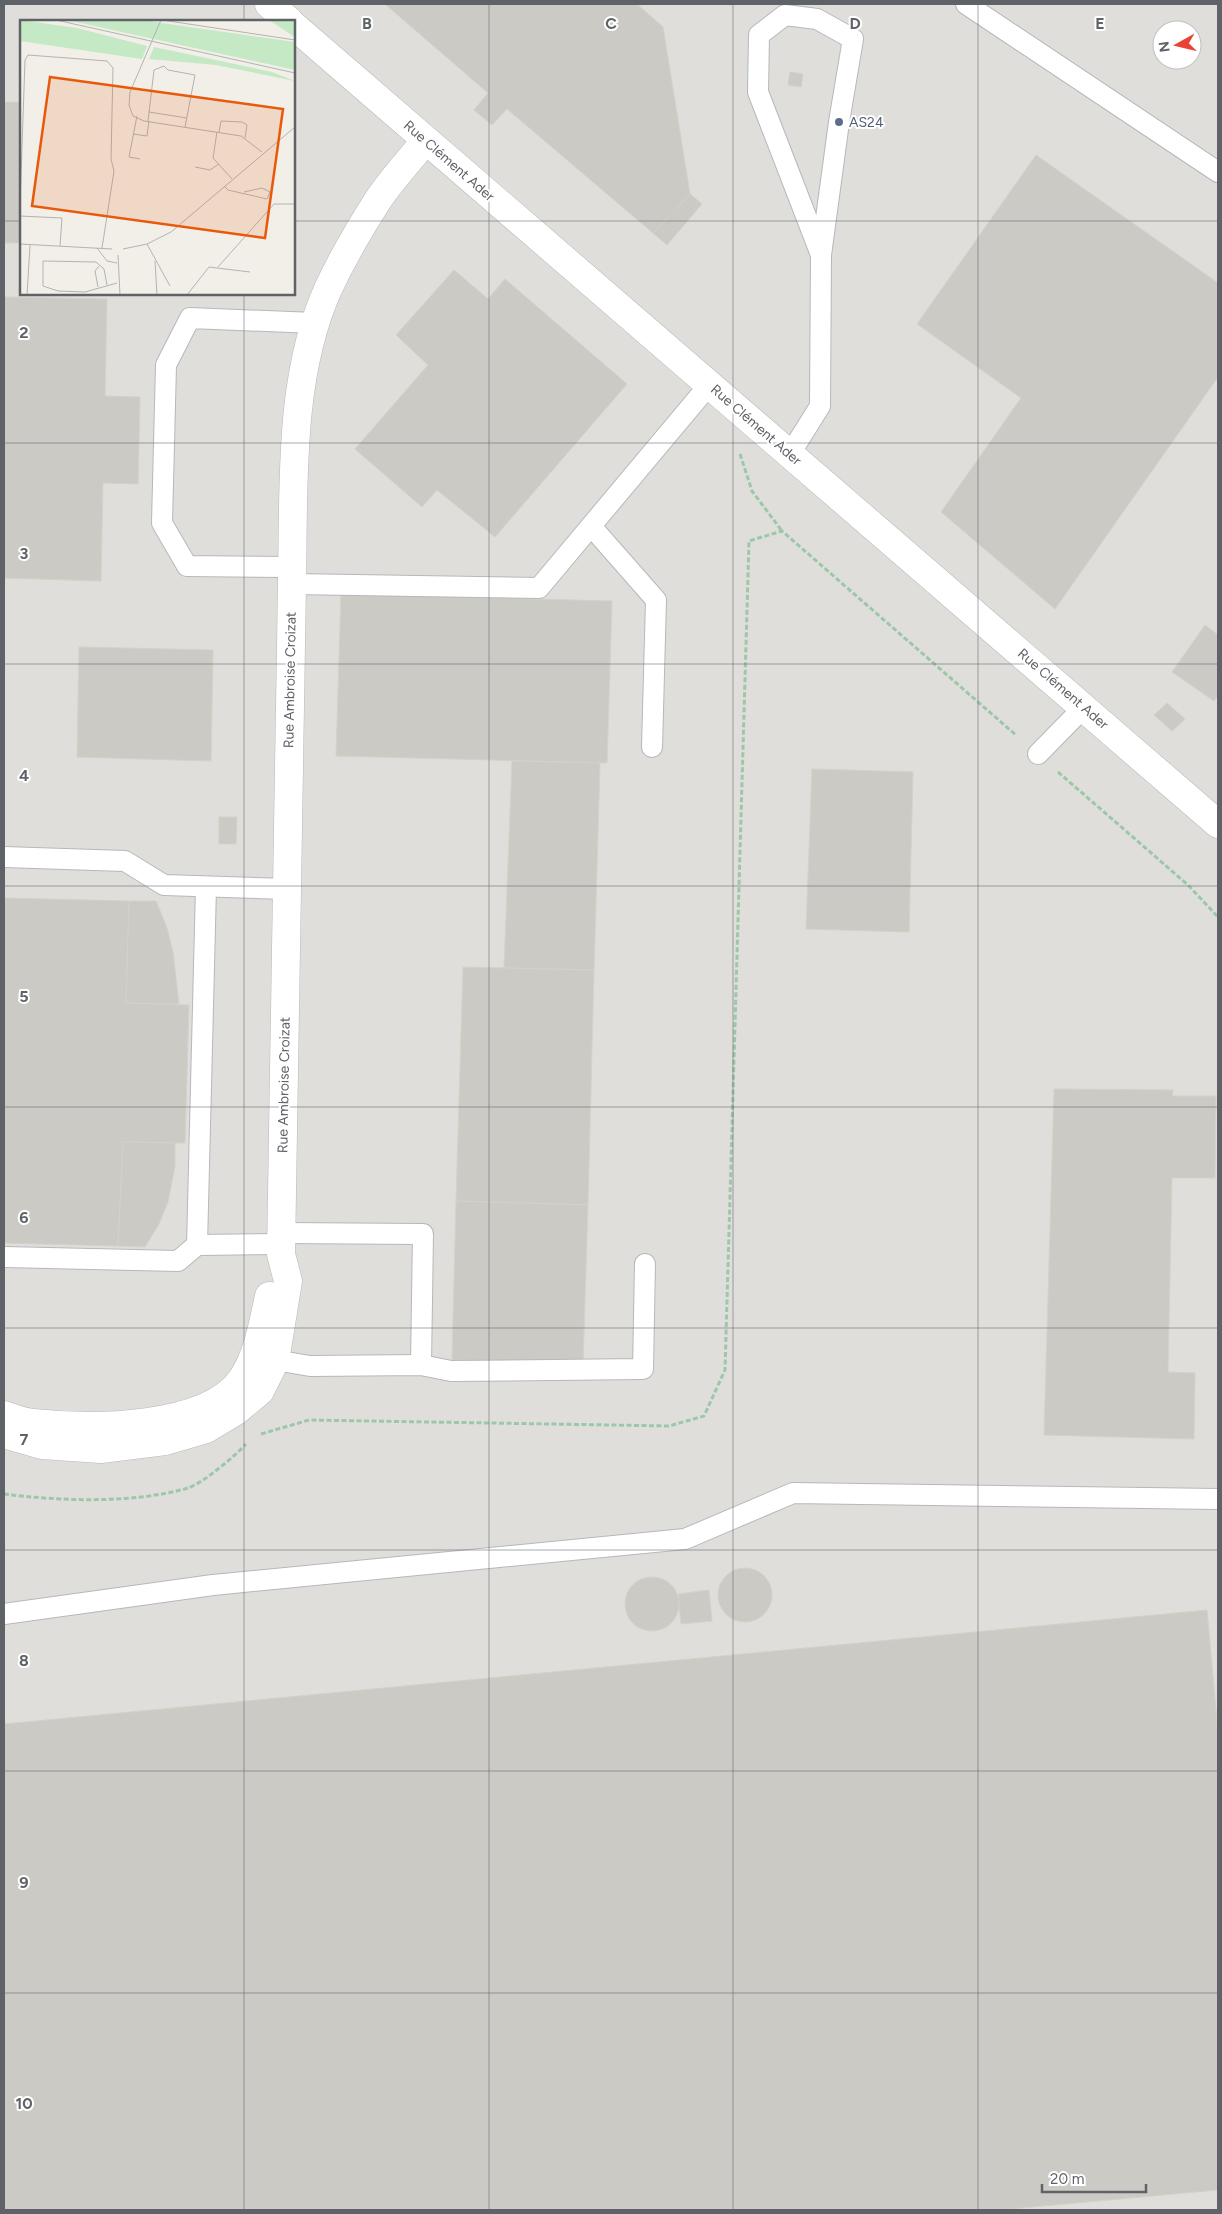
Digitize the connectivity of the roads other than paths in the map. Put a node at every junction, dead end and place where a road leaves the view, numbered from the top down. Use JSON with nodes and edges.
{"nodes":[{"id":1,"x":269,"y":4,"type":"edge"},
{"id":2,"x":966,"y":4,"type":"edge"},
{"id":3,"x":288,"y":20,"type":"edge"},
{"id":4,"x":295,"y":27,"type":"edge"},
{"id":5,"x":426,"y":141,"type":"junction"},
{"id":6,"x":1218,"y":172,"type":"edge"},
{"id":7,"x":821,"y":255,"type":"junction"},
{"id":8,"x":315,"y":323,"type":"junction"},
{"id":9,"x":709,"y":385,"type":"junction"},
{"id":10,"x":790,"y":454,"type":"junction"},
{"id":11,"x":591,"y":526,"type":"junction"},
{"id":12,"x":292,"y":576,"type":"junction"},
{"id":13,"x":1084,"y":707,"type":"junction"},
{"id":14,"x":652,"y":747,"type":"dead end"},
{"id":15,"x":1038,"y":754,"type":"road end"},
{"id":16,"x":1218,"y":824,"type":"edge"},
{"id":17,"x":4,"y":857,"type":"edge"},
{"id":18,"x":206,"y":887,"type":"junction"},
{"id":19,"x":287,"y":888,"type":"junction"},
{"id":20,"x":281,"y":1244,"type":"junction"},
{"id":21,"x":197,"y":1245,"type":"junction"},
{"id":22,"x":4,"y":1257,"type":"edge"},
{"id":23,"x":645,"y":1264,"type":"dead end"},
{"id":24,"x":264,"y":1358,"type":"junction"},
{"id":25,"x":421,"y":1365,"type":"junction"},
{"id":26,"x":4,"y":1416,"type":"edge"},
{"id":27,"x":4,"y":1434,"type":"edge"},
{"id":28,"x":1218,"y":1499,"type":"edge"},
{"id":29,"x":4,"y":1614,"type":"edge"}],
"edges":[{"from":1,"to":3,"type":"street"},
{"from":2,"to":6,"type":"lane"},
{"from":4,"to":5,"type":"street","name":"Rue Clément Ader"},
{"from":5,"to":8,"type":"street","name":"Rue Ambroise Croizat"},
{"from":5,"to":9,"type":"street","name":"Rue Clément Ader"},
{"from":7,"to":7,"type":"lane"},
{"from":7,"to":10,"type":"lane"},
{"from":8,"to":12,"type":"street","name":"Rue Ambroise Croizat"},
{"from":8,"to":12,"type":"lane"},
{"from":9,"to":10,"type":"street","name":"Rue Clément Ader"},
{"from":9,"to":11,"type":"lane"},
{"from":10,"to":13,"type":"street","name":"Rue Clément Ader"},
{"from":11,"to":12,"type":"lane"},
{"from":11,"to":14,"type":"lane"},
{"from":12,"to":19,"type":"street","name":"Rue Ambroise Croizat"},
{"from":13,"to":15,"type":"lane"},
{"from":13,"to":16,"type":"street","name":"Rue Clément Ader"},
{"from":17,"to":18,"type":"lane"},
{"from":18,"to":19,"type":"lane"},
{"from":18,"to":21,"type":"lane"},
{"from":19,"to":20,"type":"street","name":"Rue Ambroise Croizat"},
{"from":20,"to":21,"type":"lane"},
{"from":20,"to":24,"type":"street","name":"Rue Ambroise Croizat"},
{"from":20,"to":25,"type":"lane"},
{"from":21,"to":22,"type":"lane"},
{"from":23,"to":25,"type":"lane"},
{"from":24,"to":25,"type":"lane"},
{"from":24,"to":26,"type":"street","name":"Rue Ambroise Croizat"},
{"from":24,"to":27,"type":"street","name":"Rue Ambroise Croizat"},
{"from":28,"to":29,"type":"lane"}]}
